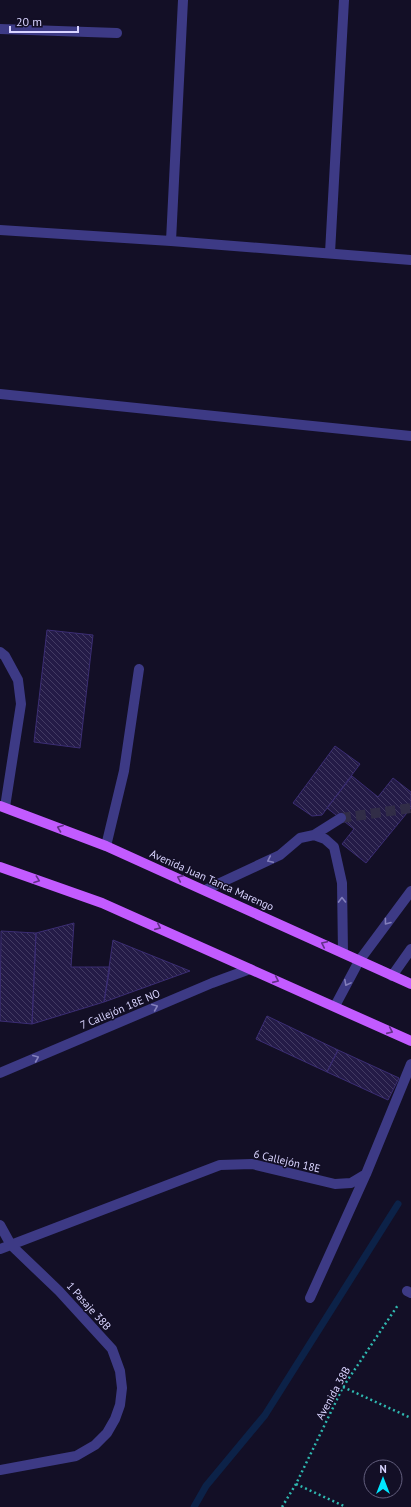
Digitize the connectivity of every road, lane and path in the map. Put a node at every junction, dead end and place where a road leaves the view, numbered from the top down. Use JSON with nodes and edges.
{"nodes":[{"id":1,"x":183,"y":0,"type":"edge"},
{"id":2,"x":344,"y":0,"type":"edge"},
{"id":3,"x":0,"y":29,"type":"edge"},
{"id":4,"x":117,"y":33,"type":"dead end"},
{"id":5,"x":0,"y":230,"type":"edge"},
{"id":6,"x":171,"y":241,"type":"junction"},
{"id":7,"x":330,"y":254,"type":"junction"},
{"id":8,"x":411,"y":260,"type":"edge"},
{"id":9,"x":0,"y":394,"type":"edge"},
{"id":10,"x":411,"y":436,"type":"edge"},
{"id":11,"x":0,"y":652,"type":"edge"},
{"id":12,"x":139,"y":669,"type":"dead end"},
{"id":13,"x":2,"y":807,"type":"edge"},
{"id":14,"x":341,"y":818,"type":"tunnel mouth"},
{"id":15,"x":314,"y":835,"type":"junction"},
{"id":16,"x":106,"y":846,"type":"junction"},
{"id":17,"x":0,"y":866,"type":"edge"},
{"id":18,"x":205,"y":890,"type":"junction"},
{"id":19,"x":411,"y":891,"type":"edge"},
{"id":20,"x":411,"y":949,"type":"edge"},
{"id":21,"x":343,"y":953,"type":"junction"},
{"id":22,"x":359,"y":961,"type":"junction"},
{"id":23,"x":250,"y":969,"type":"junction"},
{"id":24,"x":392,"y":976,"type":"junction"},
{"id":25,"x":411,"y":984,"type":"edge"},
{"id":26,"x":335,"y":1006,"type":"junction"},
{"id":27,"x":411,"y":1041,"type":"edge"},
{"id":28,"x":411,"y":1064,"type":"edge"},
{"id":29,"x":0,"y":1073,"type":"edge"},
{"id":30,"x":366,"y":1174,"type":"junction"},
{"id":31,"x":0,"y":1225,"type":"edge"},
{"id":32,"x":10,"y":1245,"type":"junction"},
{"id":33,"x":0,"y":1249,"type":"edge"},
{"id":34,"x":409,"y":1292,"type":"edge"},
{"id":35,"x":310,"y":1298,"type":"dead end"},
{"id":36,"x":343,"y":1387,"type":"junction"},
{"id":37,"x":411,"y":1418,"type":"edge"},
{"id":38,"x":0,"y":1470,"type":"edge"},
{"id":39,"x":296,"y":1484,"type":"junction"},
{"id":40,"x":282,"y":1507,"type":"edge"},
{"id":41,"x":346,"y":1507,"type":"edge"}],
"edges":[{"from":1,"to":6,"type":"street"},
{"from":2,"to":7,"type":"street"},
{"from":3,"to":4,"type":"street"},
{"from":5,"to":6,"type":"street"},
{"from":6,"to":7,"type":"street"},
{"from":7,"to":8,"type":"street"},
{"from":9,"to":10,"type":"street"},
{"from":11,"to":13,"type":"street"},
{"from":12,"to":16,"type":"street"},
{"from":16,"to":13,"type":"main road","name":"Avenida Juan Tanca Marengo","one_way":true},
{"from":14,"to":15,"type":"street"},
{"from":15,"to":18,"type":"street","one_way":true},
{"from":21,"to":15,"type":"street","one_way":true},
{"from":18,"to":16,"type":"main road","name":"Avenida Juan Tanca Marengo","one_way":true},
{"from":17,"to":23,"type":"main road","one_way":true},
{"from":21,"to":18,"type":"main road","name":"Avenida Juan Tanca Marengo","one_way":true},
{"from":19,"to":22,"type":"street","one_way":true},
{"from":20,"to":24,"type":"street"},
{"from":21,"to":22,"type":"main road","name":"Avenida Juan Tanca Marengo"},
{"from":22,"to":24,"type":"main road","name":"Avenida Juan Tanca Marengo"},
{"from":22,"to":26,"type":"street","one_way":true},
{"from":23,"to":26,"type":"main road","one_way":true},
{"from":29,"to":23,"type":"street","name":"7 Callejón 18E NO","one_way":true},
{"from":24,"to":25,"type":"main road","name":"Avenida Juan Tanca Marengo"},
{"from":26,"to":27,"type":"main road","one_way":true},
{"from":28,"to":30,"type":"street"},
{"from":30,"to":32,"type":"street","name":"6 Callejón 18E"},
{"from":30,"to":35,"type":"street"},
{"from":31,"to":32,"type":"street","name":"1 Pasaje 38B"},
{"from":32,"to":33,"type":"street","name":"6 Callejón 18E"},
{"from":32,"to":38,"type":"street","name":"1 Pasaje 38B"},
{"from":34,"to":36,"type":"path","name":"Avenida 38B"},
{"from":36,"to":37,"type":"path"},
{"from":36,"to":39,"type":"path","name":"Avenida 38B"},
{"from":39,"to":40,"type":"path","name":"Avenida 38B"},
{"from":39,"to":41,"type":"path"}]}
